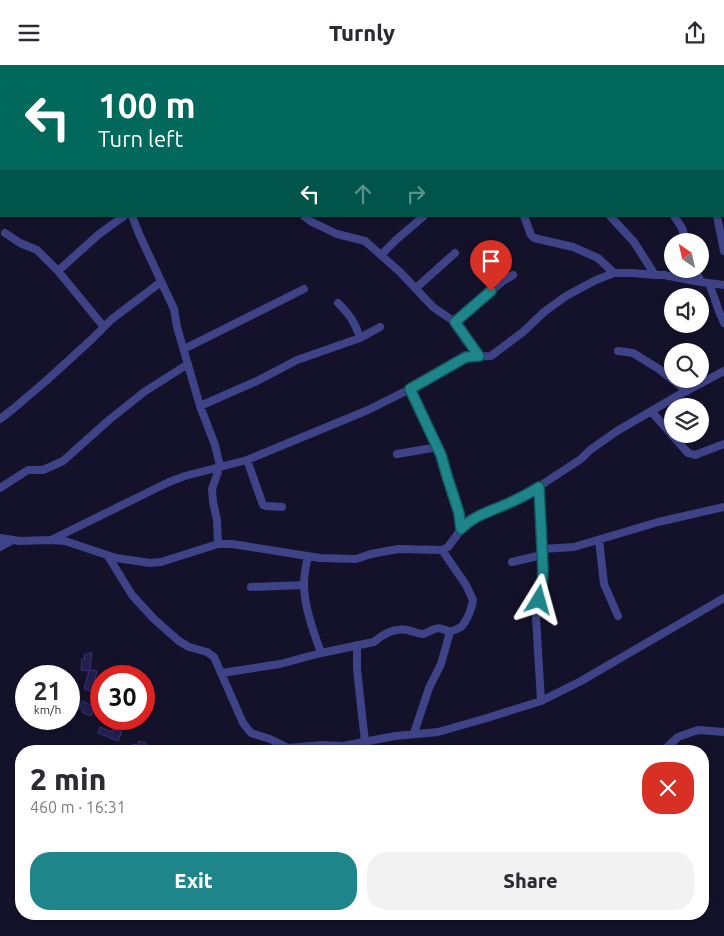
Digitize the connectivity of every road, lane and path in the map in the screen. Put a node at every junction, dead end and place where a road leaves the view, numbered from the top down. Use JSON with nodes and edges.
{"nodes":[{"id":1,"x":123,"y":217,"type":"edge"},
{"id":2,"x":132,"y":217,"type":"edge"},
{"id":3,"x":305,"y":217,"type":"edge"},
{"id":4,"x":423,"y":217,"type":"edge"},
{"id":5,"x":524,"y":217,"type":"edge"},
{"id":6,"x":611,"y":217,"type":"edge"},
{"id":7,"x":675,"y":217,"type":"edge"},
{"id":8,"x":717,"y":217,"type":"edge"},
{"id":9,"x":5,"y":233,"type":"dead end"},
{"id":10,"x":684,"y":233,"type":"edge"},
{"id":11,"x":724,"y":251,"type":"edge"},
{"id":12,"x":456,"y":253,"type":"dead end"},
{"id":13,"x":381,"y":255,"type":"junction"},
{"id":14,"x":58,"y":271,"type":"junction"},
{"id":15,"x":614,"y":273,"type":"junction"},
{"id":16,"x":514,"y":275,"type":"dead end"},
{"id":17,"x":655,"y":275,"type":"junction"},
{"id":18,"x":702,"y":278,"type":"edge"},
{"id":19,"x":161,"y":282,"type":"junction"},
{"id":20,"x":705,"y":282,"type":"junction"},
{"id":21,"x":724,"y":285,"type":"edge"},
{"id":22,"x":416,"y":288,"type":"junction"},
{"id":23,"x":304,"y":289,"type":"dead end"},
{"id":24,"x":338,"y":303,"type":"dead end"},
{"id":25,"x":455,"y":322,"type":"junction"},
{"id":26,"x":724,"y":323,"type":"edge"},
{"id":27,"x":104,"y":327,"type":"junction"},
{"id":28,"x":380,"y":327,"type":"dead end"},
{"id":29,"x":360,"y":338,"type":"junction"},
{"id":30,"x":184,"y":349,"type":"junction"},
{"id":31,"x":618,"y":351,"type":"dead end"},
{"id":32,"x":479,"y":356,"type":"junction"},
{"id":33,"x":188,"y":364,"type":"junction"},
{"id":34,"x":724,"y":371,"type":"edge"},
{"id":35,"x":410,"y":389,"type":"junction"},
{"id":36,"x":687,"y":391,"type":"junction"},
{"id":37,"x":200,"y":406,"type":"junction"},
{"id":38,"x":652,"y":411,"type":"junction"},
{"id":39,"x":0,"y":419,"type":"edge"},
{"id":40,"x":724,"y":444,"type":"edge"},
{"id":41,"x":438,"y":447,"type":"junction"},
{"id":42,"x":397,"y":454,"type":"dead end"},
{"id":43,"x":247,"y":460,"type":"junction"},
{"id":44,"x":220,"y":466,"type":"junction"},
{"id":45,"x":539,"y":487,"type":"junction"},
{"id":46,"x":0,"y":488,"type":"edge"},
{"id":47,"x":282,"y":507,"type":"dead end"},
{"id":48,"x":724,"y":507,"type":"edge"},
{"id":49,"x":461,"y":529,"type":"junction"},
{"id":50,"x":0,"y":538,"type":"edge"},
{"id":51,"x":14,"y":540,"type":"junction"},
{"id":52,"x":51,"y":540,"type":"junction"},
{"id":53,"x":599,"y":540,"type":"junction"},
{"id":54,"x":218,"y":544,"type":"junction"},
{"id":55,"x":0,"y":547,"type":"edge"},
{"id":56,"x":442,"y":550,"type":"junction"},
{"id":57,"x":542,"y":552,"type":"junction"},
{"id":58,"x":108,"y":556,"type":"junction"},
{"id":59,"x":308,"y":556,"type":"junction"},
{"id":60,"x":512,"y":562,"type":"dead end"},
{"id":61,"x":304,"y":585,"type":"junction"},
{"id":62,"x":251,"y":587,"type":"dead end"},
{"id":63,"x":724,"y":598,"type":"edge"},
{"id":64,"x":618,"y":617,"type":"dead end"},
{"id":65,"x":450,"y":632,"type":"junction"},
{"id":66,"x":357,"y":645,"type":"junction"},
{"id":67,"x":321,"y":653,"type":"junction"},
{"id":68,"x":222,"y":673,"type":"junction"},
{"id":69,"x":540,"y":701,"type":"junction"},
{"id":70,"x":414,"y":733,"type":"junction"},
{"id":71,"x":724,"y":733,"type":"edge"},
{"id":72,"x":365,"y":742,"type":"junction"},
{"id":73,"x":282,"y":745,"type":"edge"},
{"id":74,"x":348,"y":745,"type":"edge"},
{"id":75,"x":669,"y":745,"type":"edge"}],
"edges":[{"from":1,"to":14,"type":"street"},
{"from":2,"to":19,"type":"street"},
{"from":3,"to":13,"type":"street"},
{"from":4,"to":13,"type":"street"},
{"from":5,"to":15,"type":"street"},
{"from":6,"to":17,"type":"street"},
{"from":7,"to":10,"type":"street"},
{"from":8,"to":11,"type":"street"},
{"from":9,"to":14,"type":"street"},
{"from":12,"to":22,"type":"street"},
{"from":13,"to":22,"type":"street"},
{"from":14,"to":27,"type":"street"},
{"from":15,"to":17,"type":"street"},
{"from":15,"to":32,"type":"street"},
{"from":16,"to":25,"type":"street"},
{"from":17,"to":20,"type":"street"},
{"from":18,"to":20,"type":"street"},
{"from":19,"to":27,"type":"street"},
{"from":19,"to":30,"type":"street"},
{"from":20,"to":21,"type":"street"},
{"from":20,"to":26,"type":"street"},
{"from":22,"to":25,"type":"street"},
{"from":23,"to":30,"type":"street"},
{"from":24,"to":29,"type":"street"},
{"from":25,"to":32,"type":"street"},
{"from":27,"to":39,"type":"street"},
{"from":28,"to":29,"type":"street"},
{"from":29,"to":37,"type":"street"},
{"from":30,"to":33,"type":"street"},
{"from":31,"to":36,"type":"street"},
{"from":32,"to":35,"type":"street"},
{"from":33,"to":37,"type":"street"},
{"from":33,"to":46,"type":"street"},
{"from":34,"to":36,"type":"street"},
{"from":35,"to":41,"type":"street"},
{"from":35,"to":43,"type":"street"},
{"from":36,"to":38,"type":"street"},
{"from":37,"to":44,"type":"street"},
{"from":38,"to":40,"type":"street"},
{"from":38,"to":45,"type":"street"},
{"from":41,"to":42,"type":"street"},
{"from":41,"to":49,"type":"street"},
{"from":43,"to":44,"type":"street"},
{"from":43,"to":47,"type":"street"},
{"from":44,"to":52,"type":"street"},
{"from":44,"to":54,"type":"street"},
{"from":45,"to":49,"type":"street"},
{"from":45,"to":57,"type":"street"},
{"from":48,"to":53,"type":"street"},
{"from":49,"to":56,"type":"street"},
{"from":50,"to":51,"type":"street"},
{"from":51,"to":52,"type":"street"},
{"from":51,"to":55,"type":"street"},
{"from":52,"to":58,"type":"street"},
{"from":53,"to":57,"type":"street"},
{"from":53,"to":64,"type":"street"},
{"from":54,"to":58,"type":"street"},
{"from":54,"to":59,"type":"street"},
{"from":56,"to":59,"type":"street"},
{"from":56,"to":65,"type":"street"},
{"from":57,"to":60,"type":"street"},
{"from":57,"to":69,"type":"street"},
{"from":58,"to":68,"type":"street"},
{"from":59,"to":61,"type":"street"},
{"from":61,"to":62,"type":"street"},
{"from":61,"to":67,"type":"street"},
{"from":63,"to":69,"type":"street"},
{"from":65,"to":66,"type":"street"},
{"from":65,"to":70,"type":"street"},
{"from":66,"to":67,"type":"street"},
{"from":66,"to":72,"type":"street"},
{"from":67,"to":68,"type":"street"},
{"from":68,"to":73,"type":"street"},
{"from":69,"to":70,"type":"street"},
{"from":70,"to":72,"type":"street"},
{"from":71,"to":75,"type":"street"},
{"from":72,"to":74,"type":"street"}]}
